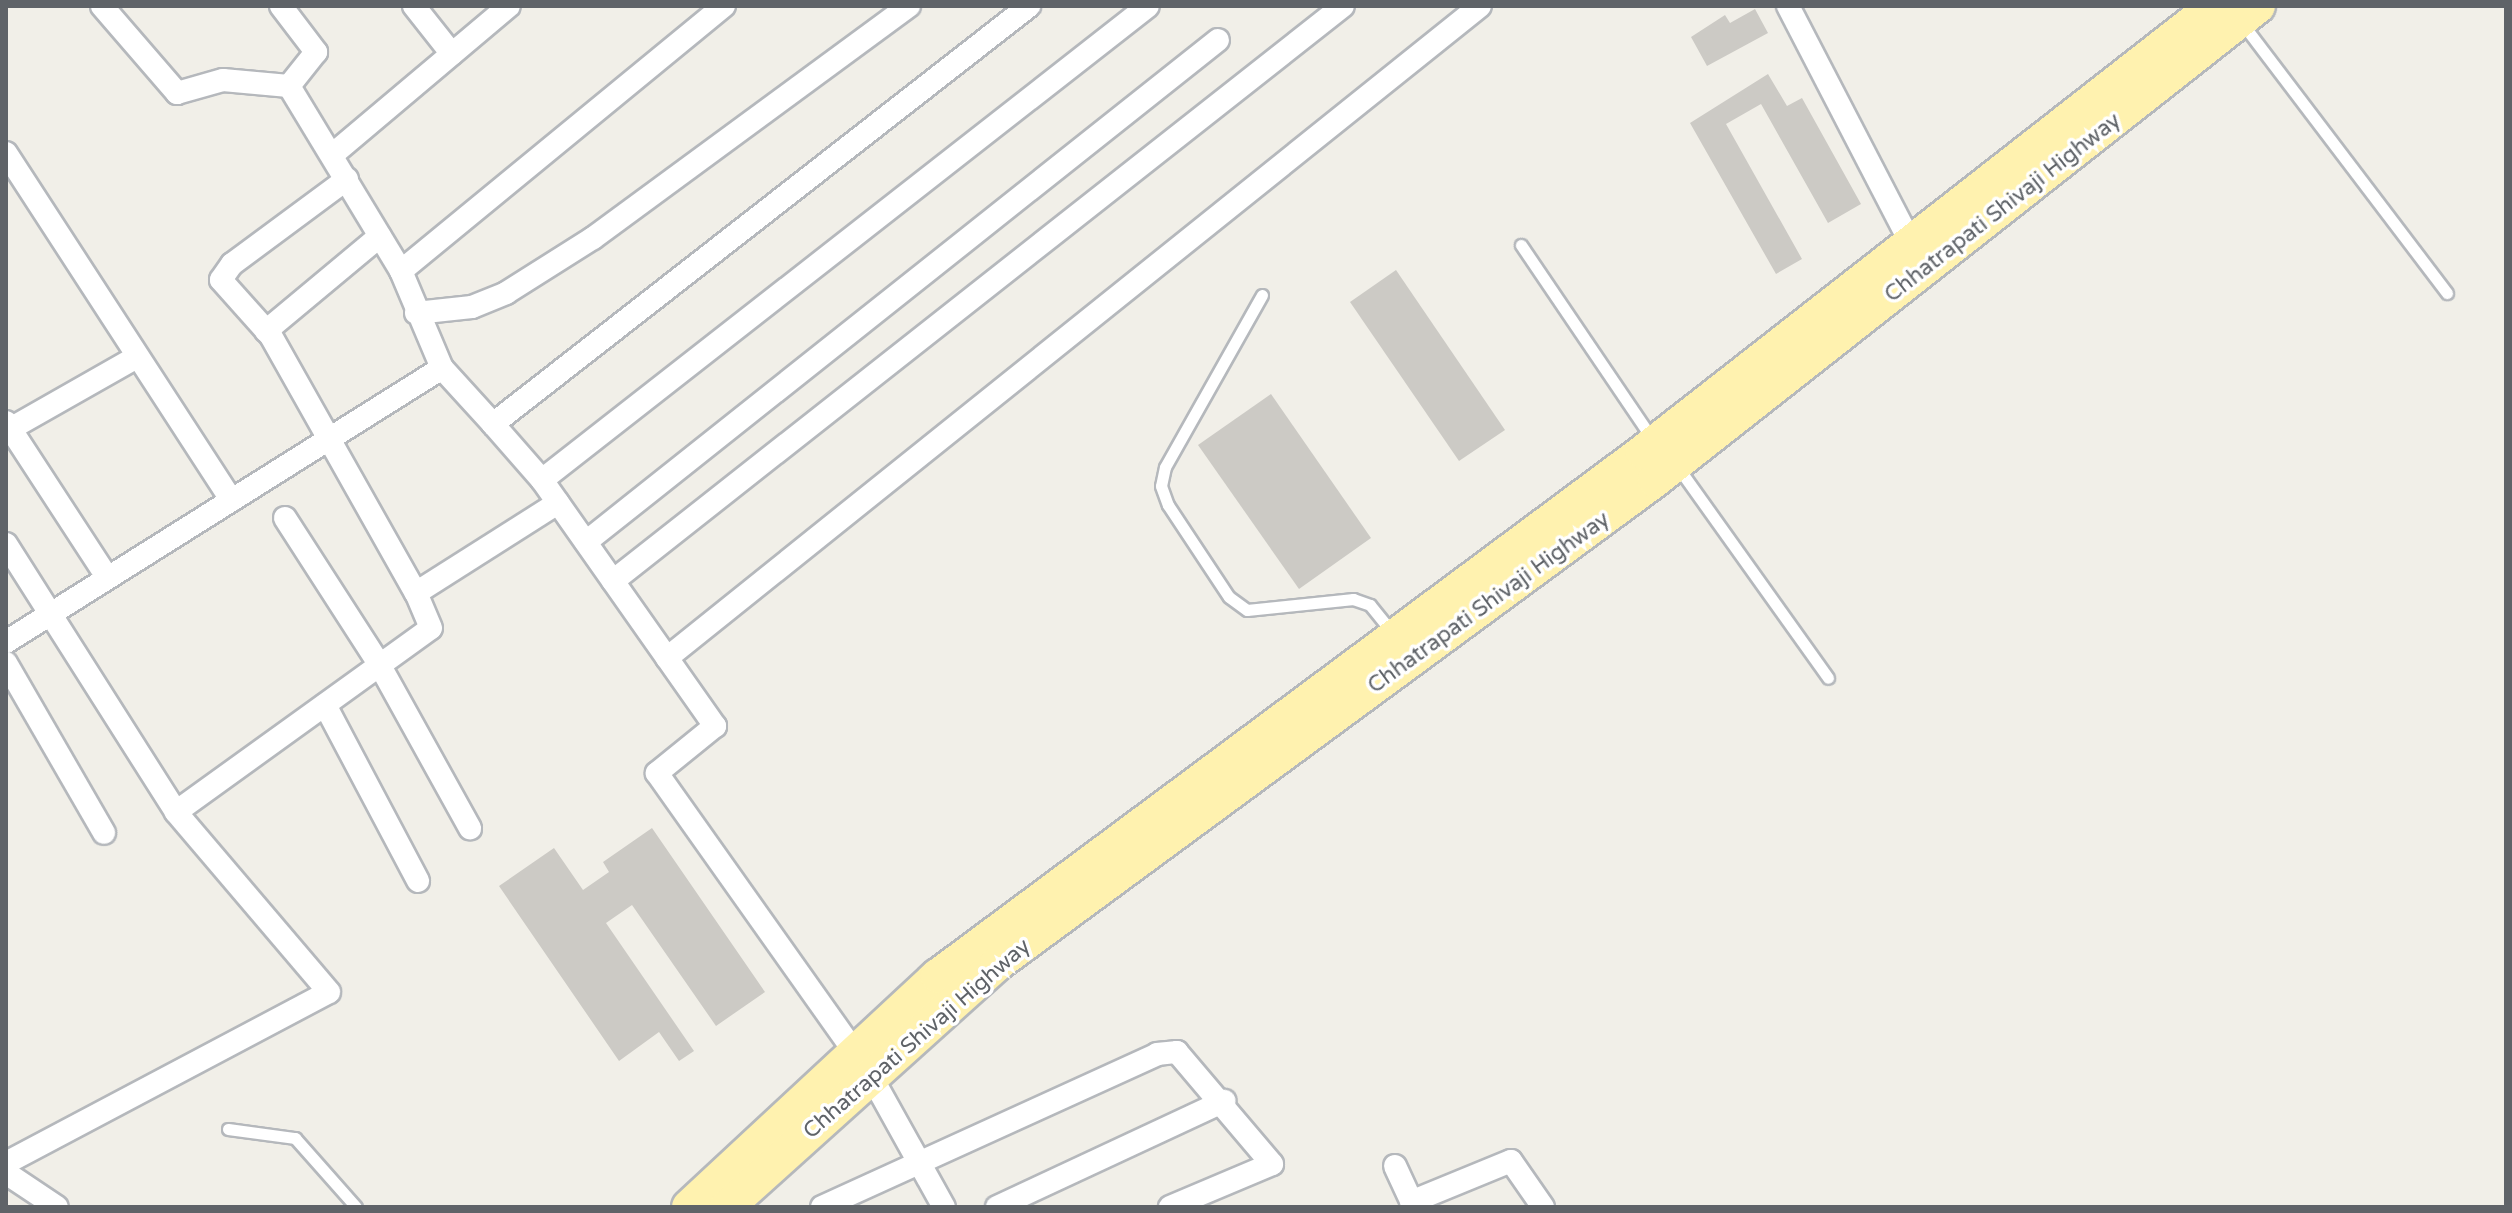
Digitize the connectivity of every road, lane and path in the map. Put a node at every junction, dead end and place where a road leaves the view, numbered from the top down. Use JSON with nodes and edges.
{"nodes":[{"id":1,"x":102,"y":6,"type":"edge"},
{"id":2,"x":281,"y":6,"type":"edge"},
{"id":3,"x":414,"y":6,"type":"edge"},
{"id":4,"x":509,"y":6,"type":"edge"},
{"id":5,"x":724,"y":6,"type":"edge"},
{"id":6,"x":909,"y":6,"type":"edge"},
{"id":7,"x":1029,"y":6,"type":"edge"},
{"id":8,"x":1148,"y":6,"type":"edge"},
{"id":9,"x":1343,"y":6,"type":"edge"},
{"id":10,"x":1480,"y":6,"type":"edge"},
{"id":11,"x":1788,"y":6,"type":"edge"},
{"id":12,"x":2237,"y":11,"type":"edge"},
{"id":13,"x":1218,"y":40,"type":"dead end"},
{"id":14,"x":452,"y":54,"type":"junction"},
{"id":15,"x":289,"y":86,"type":"junction"},
{"id":16,"x":6,"y":153,"type":"edge"},
{"id":17,"x":332,"y":155,"type":"junction"},
{"id":18,"x":347,"y":179,"type":"junction"},
{"id":19,"x":380,"y":236,"type":"junction"},
{"id":20,"x":1521,"y":245,"type":"dead end"},
{"id":21,"x":1918,"y":256,"type":"junction"},
{"id":22,"x":401,"y":271,"type":"junction"},
{"id":23,"x":2447,"y":293,"type":"dead end"},
{"id":24,"x":1262,"y":295,"type":"dead end"},
{"id":25,"x":416,"y":313,"type":"junction"},
{"id":26,"x":266,"y":331,"type":"junction"},
{"id":27,"x":135,"y":358,"type":"junction"},
{"id":28,"x":442,"y":368,"type":"junction"},
{"id":29,"x":493,"y":424,"type":"junction"},
{"id":30,"x":8,"y":426,"type":"edge"},
{"id":31,"x":331,"y":436,"type":"junction"},
{"id":32,"x":1665,"y":454,"type":"junction"},
{"id":33,"x":542,"y":480,"type":"junction"},
{"id":34,"x":231,"y":500,"type":"junction"},
{"id":35,"x":558,"y":503,"type":"junction"},
{"id":36,"x":285,"y":518,"type":"dead end"},
{"id":37,"x":586,"y":542,"type":"junction"},
{"id":38,"x":6,"y":544,"type":"edge"},
{"id":39,"x":107,"y":577,"type":"junction"},
{"id":40,"x":613,"y":581,"type":"junction"},
{"id":41,"x":416,"y":593,"type":"junction"},
{"id":42,"x":49,"y":615,"type":"junction"},
{"id":43,"x":1395,"y":635,"type":"junction"},
{"id":44,"x":6,"y":642,"type":"edge"},
{"id":45,"x":667,"y":658,"type":"junction"},
{"id":46,"x":6,"y":663,"type":"edge"},
{"id":47,"x":379,"y":664,"type":"junction"},
{"id":48,"x":1828,"y":678,"type":"dead end"},
{"id":49,"x":325,"y":705,"type":"junction"},
{"id":50,"x":176,"y":812,"type":"junction"},
{"id":51,"x":470,"y":828,"type":"dead end"},
{"id":52,"x":104,"y":833,"type":"dead end"},
{"id":53,"x":418,"y":881,"type":"dead end"},
{"id":54,"x":862,"y":1063,"type":"junction"},
{"id":55,"x":1224,"y":1101,"type":"junction"},
{"id":56,"x":228,"y":1129,"type":"dead end"},
{"id":57,"x":919,"y":1162,"type":"junction"},
{"id":58,"x":6,"y":1163,"type":"edge"},
{"id":59,"x":1395,"y":1166,"type":"dead end"},
{"id":60,"x":6,"y":1173,"type":"edge"},
{"id":61,"x":1413,"y":1204,"type":"edge"},
{"id":62,"x":57,"y":1207,"type":"edge"},
{"id":63,"x":356,"y":1207,"type":"edge"},
{"id":64,"x":689,"y":1207,"type":"edge"},
{"id":65,"x":727,"y":1207,"type":"edge"},
{"id":66,"x":822,"y":1207,"type":"edge"},
{"id":67,"x":944,"y":1207,"type":"edge"},
{"id":68,"x":997,"y":1207,"type":"edge"},
{"id":69,"x":1170,"y":1207,"type":"edge"},
{"id":70,"x":1543,"y":1207,"type":"edge"}],
"edges":[{"from":1,"to":15,"type":"street"},
{"from":2,"to":15,"type":"street"},
{"from":3,"to":14,"type":"street"},
{"from":4,"to":14,"type":"street"},
{"from":5,"to":22,"type":"street"},
{"from":6,"to":25,"type":"street"},
{"from":7,"to":29,"type":"street"},
{"from":8,"to":33,"type":"street"},
{"from":9,"to":40,"type":"street"},
{"from":10,"to":45,"type":"street"},
{"from":11,"to":21,"type":"street"},
{"from":12,"to":21,"type":"main road","name":"Chhatrapati Shivaji Highway"},
{"from":12,"to":23,"type":"lane"},
{"from":13,"to":37,"type":"street"},
{"from":14,"to":17,"type":"street"},
{"from":15,"to":17,"type":"street"},
{"from":16,"to":27,"type":"street"},
{"from":17,"to":18,"type":"street"},
{"from":18,"to":19,"type":"street"},
{"from":18,"to":26,"type":"street"},
{"from":19,"to":22,"type":"street"},
{"from":19,"to":26,"type":"street"},
{"from":20,"to":32,"type":"lane"},
{"from":21,"to":32,"type":"main road","name":"Chhatrapati Shivaji Highway"},
{"from":22,"to":25,"type":"street"},
{"from":24,"to":43,"type":"lane"},
{"from":25,"to":28,"type":"street"},
{"from":26,"to":31,"type":"street"},
{"from":27,"to":30,"type":"street"},
{"from":27,"to":34,"type":"street"},
{"from":28,"to":29,"type":"street"},
{"from":28,"to":31,"type":"street"},
{"from":29,"to":33,"type":"street"},
{"from":30,"to":39,"type":"street"},
{"from":31,"to":34,"type":"street"},
{"from":31,"to":41,"type":"street"},
{"from":32,"to":43,"type":"main road","name":"Chhatrapati Shivaji Highway"},
{"from":32,"to":48,"type":"lane"},
{"from":32,"to":54,"type":"main road","name":"Chhatrapati Shivaji Highway"},
{"from":33,"to":35,"type":"street"},
{"from":34,"to":39,"type":"street"},
{"from":35,"to":37,"type":"street"},
{"from":35,"to":41,"type":"street"},
{"from":36,"to":47,"type":"street"},
{"from":37,"to":40,"type":"street"},
{"from":38,"to":42,"type":"street"},
{"from":39,"to":42,"type":"street"},
{"from":40,"to":45,"type":"street"},
{"from":41,"to":47,"type":"street"},
{"from":42,"to":44,"type":"street"},
{"from":42,"to":50,"type":"street"},
{"from":43,"to":54,"type":"main road","name":"Chhatrapati Shivaji Highway"},
{"from":45,"to":54,"type":"street"},
{"from":46,"to":52,"type":"street"},
{"from":47,"to":49,"type":"street"},
{"from":47,"to":51,"type":"street"},
{"from":49,"to":50,"type":"street"},
{"from":49,"to":53,"type":"street"},
{"from":50,"to":58,"type":"street"},
{"from":54,"to":57,"type":"street"},
{"from":54,"to":64,"type":"main road","name":"Chhatrapati Shivaji Highway"},
{"from":54,"to":65,"type":"main road","name":"Chhatrapati Shivaji Highway"},
{"from":55,"to":57,"type":"street"},
{"from":55,"to":68,"type":"street"},
{"from":55,"to":69,"type":"street"},
{"from":56,"to":63,"type":"lane"},
{"from":57,"to":66,"type":"street"},
{"from":57,"to":67,"type":"street"},
{"from":59,"to":61,"type":"street"},
{"from":60,"to":62,"type":"street"},
{"from":61,"to":70,"type":"street"}]}
